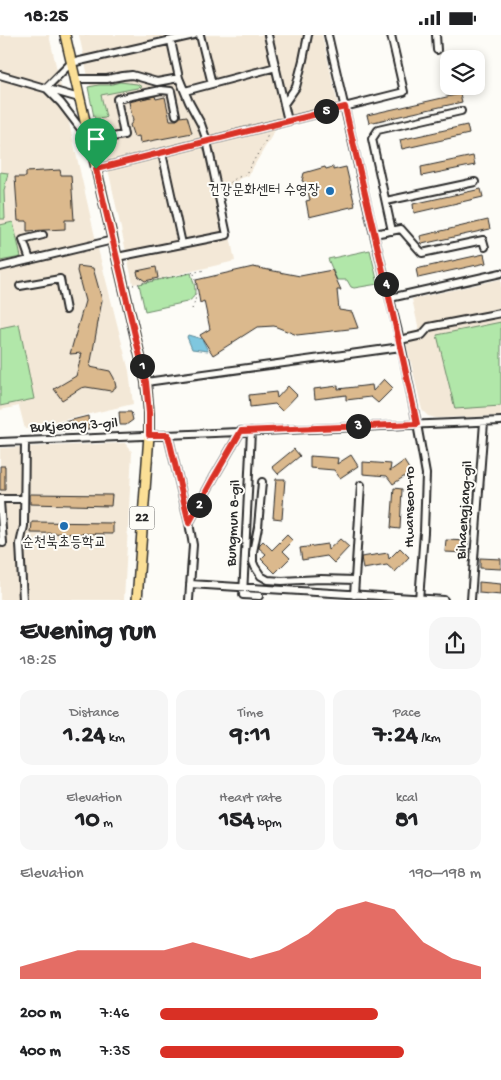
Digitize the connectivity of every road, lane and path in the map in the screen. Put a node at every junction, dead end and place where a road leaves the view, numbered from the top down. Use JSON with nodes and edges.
{"nodes":[{"id":1,"x":65,"y":35,"type":"edge"},
{"id":2,"x":194,"y":35,"type":"edge"},
{"id":3,"x":200,"y":35,"type":"edge"},
{"id":4,"x":268,"y":35,"type":"edge"},
{"id":5,"x":308,"y":35,"type":"edge"},
{"id":6,"x":328,"y":35,"type":"edge"},
{"id":7,"x":391,"y":35,"type":"edge"},
{"id":8,"x":436,"y":35,"type":"edge"},
{"id":9,"x":171,"y":41,"type":"junction"},
{"id":10,"x":437,"y":50,"type":"dead end"},
{"id":11,"x":71,"y":63,"type":"junction"},
{"id":12,"x":276,"y":67,"type":"junction"},
{"id":13,"x":0,"y":75,"type":"edge"},
{"id":14,"x":180,"y":78,"type":"junction"},
{"id":15,"x":75,"y":79,"type":"junction"},
{"id":16,"x":212,"y":84,"type":"junction"},
{"id":17,"x":46,"y":88,"type":"junction"},
{"id":18,"x":185,"y":91,"type":"junction"},
{"id":19,"x":79,"y":98,"type":"junction"},
{"id":20,"x":284,"y":104,"type":"junction"},
{"id":21,"x":345,"y":107,"type":"junction"},
{"id":22,"x":461,"y":111,"type":"dead end"},
{"id":23,"x":176,"y":115,"type":"dead end"},
{"id":24,"x":288,"y":121,"type":"junction"},
{"id":25,"x":269,"y":125,"type":"junction"},
{"id":26,"x":89,"y":140,"type":"junction"},
{"id":27,"x":207,"y":141,"type":"junction"},
{"id":28,"x":162,"y":153,"type":"junction"},
{"id":29,"x":96,"y":169,"type":"junction"},
{"id":30,"x":475,"y":182,"type":"dead end"},
{"id":31,"x":218,"y":191,"type":"junction"},
{"id":32,"x":386,"y":201,"type":"junction"},
{"id":33,"x":392,"y":231,"type":"junction"},
{"id":34,"x":374,"y":234,"type":"junction"},
{"id":35,"x":42,"y":235,"type":"dead end"},
{"id":36,"x":113,"y":240,"type":"junction"},
{"id":37,"x":182,"y":244,"type":"junction"},
{"id":38,"x":485,"y":247,"type":"dead end"},
{"id":39,"x":117,"y":257,"type":"junction"},
{"id":40,"x":30,"y":260,"type":"junction"},
{"id":41,"x":0,"y":267,"type":"edge"},
{"id":42,"x":205,"y":269,"type":"dead end"},
{"id":43,"x":193,"y":272,"type":"junction"},
{"id":44,"x":501,"y":273,"type":"edge"},
{"id":45,"x":20,"y":286,"type":"dead end"},
{"id":46,"x":124,"y":287,"type":"junction"},
{"id":47,"x":390,"y":298,"type":"junction"},
{"id":48,"x":192,"y":309,"type":"dead end"},
{"id":49,"x":66,"y":310,"type":"dead end"},
{"id":50,"x":501,"y":313,"type":"edge"},
{"id":51,"x":400,"y":343,"type":"junction"},
{"id":52,"x":146,"y":382,"type":"junction"},
{"id":53,"x":501,"y":421,"type":"edge"},
{"id":54,"x":484,"y":422,"type":"junction"},
{"id":55,"x":417,"y":424,"type":"junction"},
{"id":56,"x":241,"y":431,"type":"junction"},
{"id":57,"x":251,"y":431,"type":"junction"},
{"id":58,"x":149,"y":435,"type":"junction"},
{"id":59,"x":168,"y":435,"type":"junction"},
{"id":60,"x":25,"y":441,"type":"junction"},
{"id":61,"x":0,"y":442,"type":"edge"},
{"id":62,"x":262,"y":482,"type":"dead end"},
{"id":63,"x":361,"y":485,"type":"dead end"},
{"id":64,"x":24,"y":499,"type":"junction"},
{"id":65,"x":0,"y":500,"type":"edge"},
{"id":66,"x":189,"y":523,"type":"junction"},
{"id":67,"x":3,"y":543,"type":"dead end"},
{"id":68,"x":355,"y":581,"type":"junction"},
{"id":69,"x":190,"y":584,"type":"junction"},
{"id":70,"x":243,"y":587,"type":"junction"},
{"id":71,"x":354,"y":595,"type":"junction"},
{"id":72,"x":259,"y":596,"type":"dead end"},
{"id":73,"x":366,"y":598,"type":"edge"},
{"id":74,"x":389,"y":599,"type":"edge"},
{"id":75,"x":419,"y":599,"type":"edge"},
{"id":76,"x":23,"y":600,"type":"edge"},
{"id":77,"x":138,"y":600,"type":"edge"},
{"id":78,"x":189,"y":600,"type":"edge"},
{"id":79,"x":444,"y":600,"type":"edge"},
{"id":80,"x":471,"y":600,"type":"edge"}],
"edges":[{"from":1,"to":11,"type":"main road","number":"22"},
{"from":2,"to":9,"type":"street"},
{"from":3,"to":16,"type":"street"},
{"from":4,"to":12,"type":"street"},
{"from":5,"to":20,"type":"street"},
{"from":6,"to":21,"type":"street","name":"Hwanseon-ro"},
{"from":7,"to":21,"type":"street"},
{"from":8,"to":10,"type":"street"},
{"from":9,"to":11,"type":"street"},
{"from":9,"to":14,"type":"street"},
{"from":11,"to":15,"type":"main road","number":"22"},
{"from":11,"to":17,"type":"street"},
{"from":12,"to":16,"type":"street"},
{"from":12,"to":20,"type":"street"},
{"from":13,"to":17,"type":"street"},
{"from":14,"to":15,"type":"street"},
{"from":14,"to":18,"type":"street"},
{"from":15,"to":19,"type":"main road","number":"22"},
{"from":16,"to":18,"type":"street"},
{"from":17,"to":19,"type":"street"},
{"from":17,"to":26,"type":"street"},
{"from":18,"to":27,"type":"street"},
{"from":19,"to":26,"type":"main road","number":"22"},
{"from":20,"to":24,"type":"street"},
{"from":21,"to":24,"type":"street"},
{"from":21,"to":34,"type":"street","name":"Hwanseon-ro"},
{"from":22,"to":32,"type":"street"},
{"from":23,"to":26,"type":"street"},
{"from":24,"to":25,"type":"street"},
{"from":25,"to":27,"type":"street"},
{"from":25,"to":31,"type":"path"},
{"from":26,"to":29,"type":"main road","number":"22"},
{"from":27,"to":28,"type":"street"},
{"from":27,"to":31,"type":"street"},
{"from":28,"to":29,"type":"street"},
{"from":28,"to":37,"type":"street"},
{"from":29,"to":36,"type":"main road","number":"22"},
{"from":30,"to":32,"type":"street"},
{"from":31,"to":37,"type":"street"},
{"from":32,"to":33,"type":"street"},
{"from":33,"to":34,"type":"street"},
{"from":33,"to":38,"type":"street"},
{"from":34,"to":47,"type":"street","name":"Hwanseon-ro"},
{"from":35,"to":40,"type":"street"},
{"from":36,"to":39,"type":"main road","number":"22"},
{"from":36,"to":40,"type":"street"},
{"from":37,"to":39,"type":"street"},
{"from":39,"to":46,"type":"main road","number":"22"},
{"from":40,"to":41,"type":"street"},
{"from":42,"to":43,"type":"path"},
{"from":43,"to":46,"type":"path"},
{"from":43,"to":48,"type":"path"},
{"from":44,"to":47,"type":"street"},
{"from":45,"to":49,"type":"street"},
{"from":46,"to":52,"type":"main road","number":"22"},
{"from":47,"to":51,"type":"street","name":"Hwanseon-ro"},
{"from":50,"to":51,"type":"street"},
{"from":51,"to":52,"type":"street"},
{"from":51,"to":55,"type":"street","name":"Hwanseon-ro"},
{"from":52,"to":58,"type":"main road","number":"22"},
{"from":53,"to":54,"type":"street","name":"Bukjeong 3-gil"},
{"from":54,"to":55,"type":"street","name":"Bukjeong 3-gil"},
{"from":54,"to":80,"type":"street","name":"Bihaengjang-gil"},
{"from":55,"to":57,"type":"street","name":"Bukjeong 3-gil"},
{"from":55,"to":75,"type":"street","name":"Hwanseon-ro"},
{"from":56,"to":57,"type":"street","name":"Bukjeong 3-gil"},
{"from":56,"to":59,"type":"street","name":"Bukjeong 3-gil"},
{"from":56,"to":66,"type":"street"},
{"from":57,"to":70,"type":"street","name":"Bungmun 8-gil"},
{"from":58,"to":59,"type":"street","name":"Bukjeong 3-gil"},
{"from":58,"to":60,"type":"street","name":"Bukjeong 3-gil"},
{"from":58,"to":77,"type":"main road","number":"22"},
{"from":59,"to":66,"type":"street"},
{"from":60,"to":61,"type":"street","name":"Bukjeong 3-gil"},
{"from":60,"to":64,"type":"street"},
{"from":62,"to":68,"type":"street"},
{"from":63,"to":68,"type":"street"},
{"from":64,"to":65,"type":"street"},
{"from":64,"to":76,"type":"street"},
{"from":65,"to":67,"type":"street"},
{"from":66,"to":69,"type":"street"},
{"from":68,"to":71,"type":"street"},
{"from":69,"to":70,"type":"street","name":"Bungmun 8-gil"},
{"from":69,"to":78,"type":"street"},
{"from":70,"to":71,"type":"street","name":"Bungmun 8-gil"},
{"from":70,"to":72,"type":"street"},
{"from":71,"to":73,"type":"street","name":"Bungmun 8-gil"},
{"from":73,"to":74,"type":"street","name":"Bungmun 8-gil"},
{"from":74,"to":75,"type":"street","name":"Bungmun 8-gil"},
{"from":75,"to":79,"type":"street"}]}
